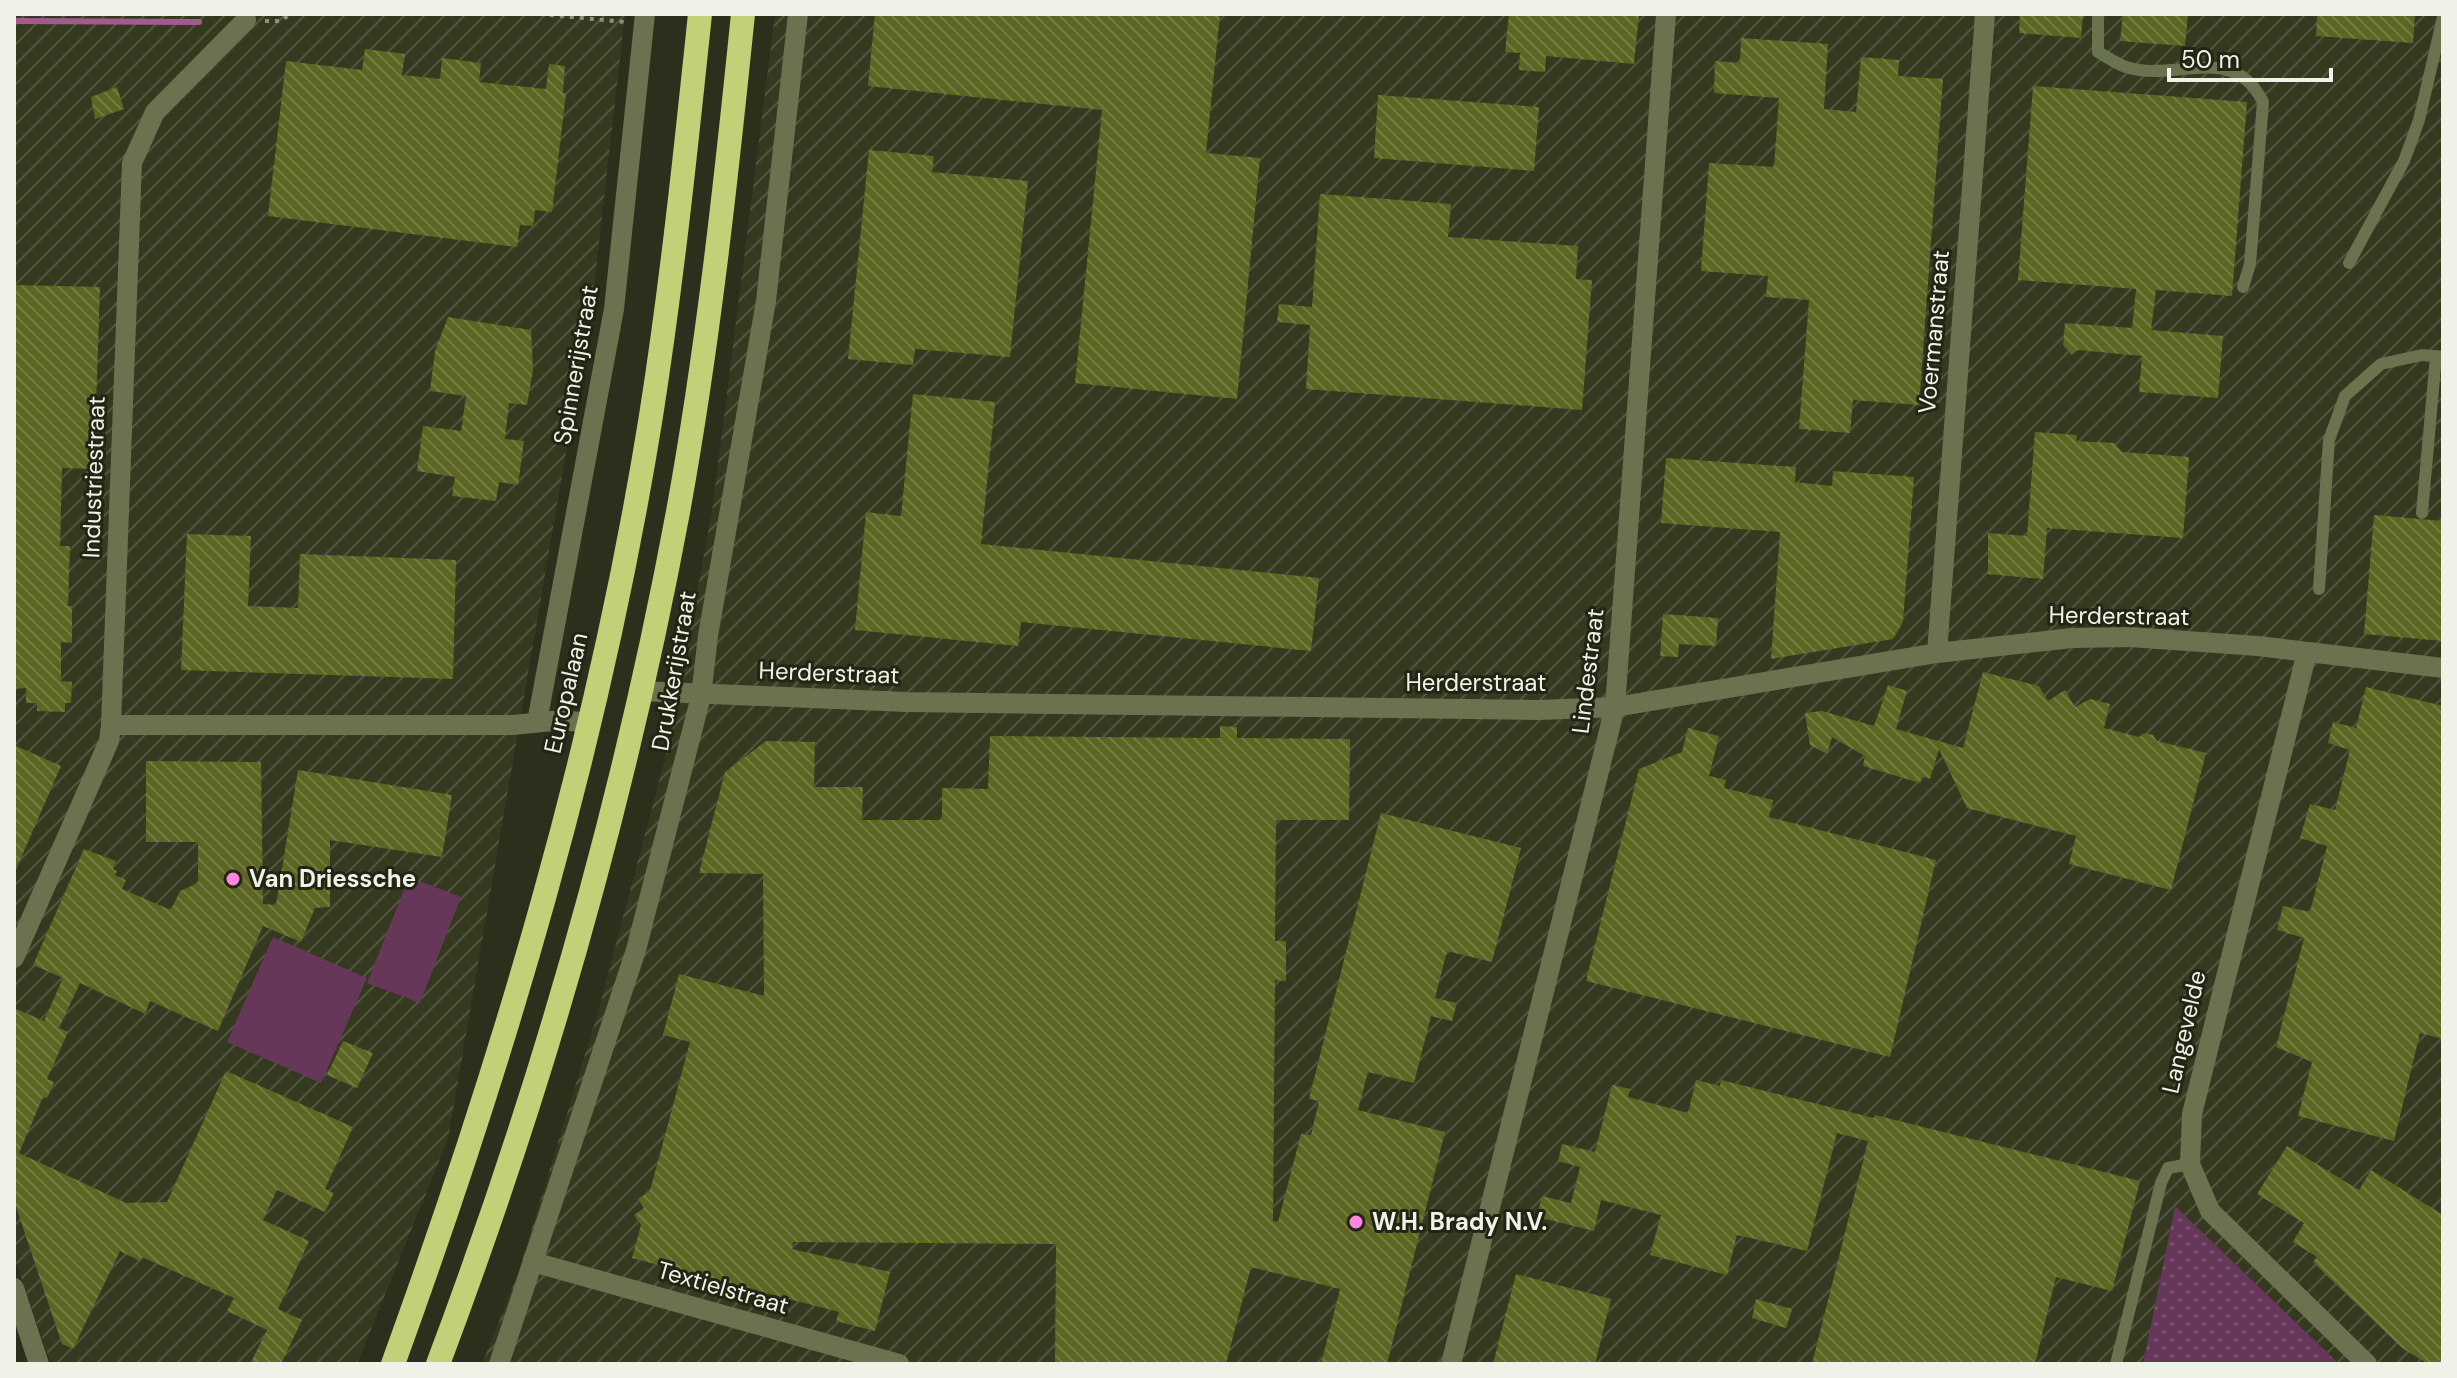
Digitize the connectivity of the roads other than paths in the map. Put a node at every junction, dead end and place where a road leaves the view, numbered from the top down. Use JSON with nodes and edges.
{"nodes":[{"id":1,"x":700,"y":14,"type":"edge"},
{"id":2,"x":743,"y":14,"type":"edge"},
{"id":3,"x":798,"y":14,"type":"edge"},
{"id":4,"x":1666,"y":14,"type":"edge"},
{"id":5,"x":1985,"y":14,"type":"edge"},
{"id":6,"x":2098,"y":14,"type":"edge"},
{"id":7,"x":2443,"y":17,"type":"edge"},
{"id":8,"x":645,"y":19,"type":"edge"},
{"id":9,"x":246,"y":20,"type":"road end"},
{"id":10,"x":2349,"y":263,"type":"dead end"},
{"id":11,"x":2243,"y":287,"type":"dead end"},
{"id":12,"x":2439,"y":356,"type":"edge"},
{"id":13,"x":2422,"y":513,"type":"dead end"},
{"id":14,"x":2319,"y":589,"type":"dead end"},
{"id":15,"x":2307,"y":652,"type":"junction"},
{"id":16,"x":1937,"y":653,"type":"junction"},
{"id":17,"x":2443,"y":668,"type":"edge"},
{"id":18,"x":639,"y":691,"type":"junction"},
{"id":19,"x":701,"y":696,"type":"junction"},
{"id":20,"x":1615,"y":707,"type":"junction"},
{"id":21,"x":537,"y":722,"type":"junction"},
{"id":22,"x":588,"y":723,"type":"junction"},
{"id":23,"x":111,"y":725,"type":"junction"},
{"id":24,"x":14,"y":958,"type":"edge"},
{"id":25,"x":2190,"y":1164,"type":"junction"},
{"id":26,"x":533,"y":1262,"type":"junction"},
{"id":27,"x":14,"y":1288,"type":"edge"},
{"id":28,"x":39,"y":1364,"type":"edge"},
{"id":29,"x":393,"y":1364,"type":"edge"},
{"id":30,"x":438,"y":1364,"type":"edge"},
{"id":31,"x":499,"y":1364,"type":"edge"},
{"id":32,"x":899,"y":1364,"type":"edge"},
{"id":33,"x":1451,"y":1364,"type":"edge"},
{"id":34,"x":2116,"y":1364,"type":"edge"},
{"id":35,"x":2367,"y":1364,"type":"edge"}],
"edges":[{"from":1,"to":22,"type":"highway","name":"Europalaan"},
{"from":2,"to":18,"type":"highway"},
{"from":3,"to":19,"type":"street","name":"Drukkerijstraat"},
{"from":4,"to":20,"type":"street","name":"Lindestraat"},
{"from":5,"to":16,"type":"street","name":"Voermanstraat"},
{"from":6,"to":11,"type":"lane"},
{"from":7,"to":10,"type":"lane"},
{"from":8,"to":21,"type":"street","name":"Spinnerijstraat"},
{"from":9,"to":23,"type":"street","name":"Industriestraat"},
{"from":12,"to":13,"type":"lane"},
{"from":12,"to":14,"type":"lane"},
{"from":15,"to":16,"type":"street","name":"Herderstraat"},
{"from":15,"to":17,"type":"street","name":"Herderstraat"},
{"from":15,"to":25,"type":"street","name":"Langevelde"},
{"from":16,"to":20,"type":"street","name":"Herderstraat"},
{"from":18,"to":19,"type":"street","name":"Herderstraat"},
{"from":18,"to":30,"type":"highway"},
{"from":19,"to":20,"type":"street","name":"Herderstraat"},
{"from":19,"to":26,"type":"street","name":"Drukkerijstraat"},
{"from":20,"to":33,"type":"street","name":"Lindestraat"},
{"from":21,"to":22,"type":"street"},
{"from":21,"to":23,"type":"street"},
{"from":22,"to":29,"type":"highway","name":"Europalaan"},
{"from":23,"to":24,"type":"street","name":"Industriestraat"},
{"from":25,"to":34,"type":"lane"},
{"from":25,"to":35,"type":"street","name":"Langevelde"},
{"from":26,"to":31,"type":"street","name":"Drukkerijstraat"},
{"from":26,"to":32,"type":"street","name":"Textielstraat"},
{"from":27,"to":28,"type":"street"}]}
